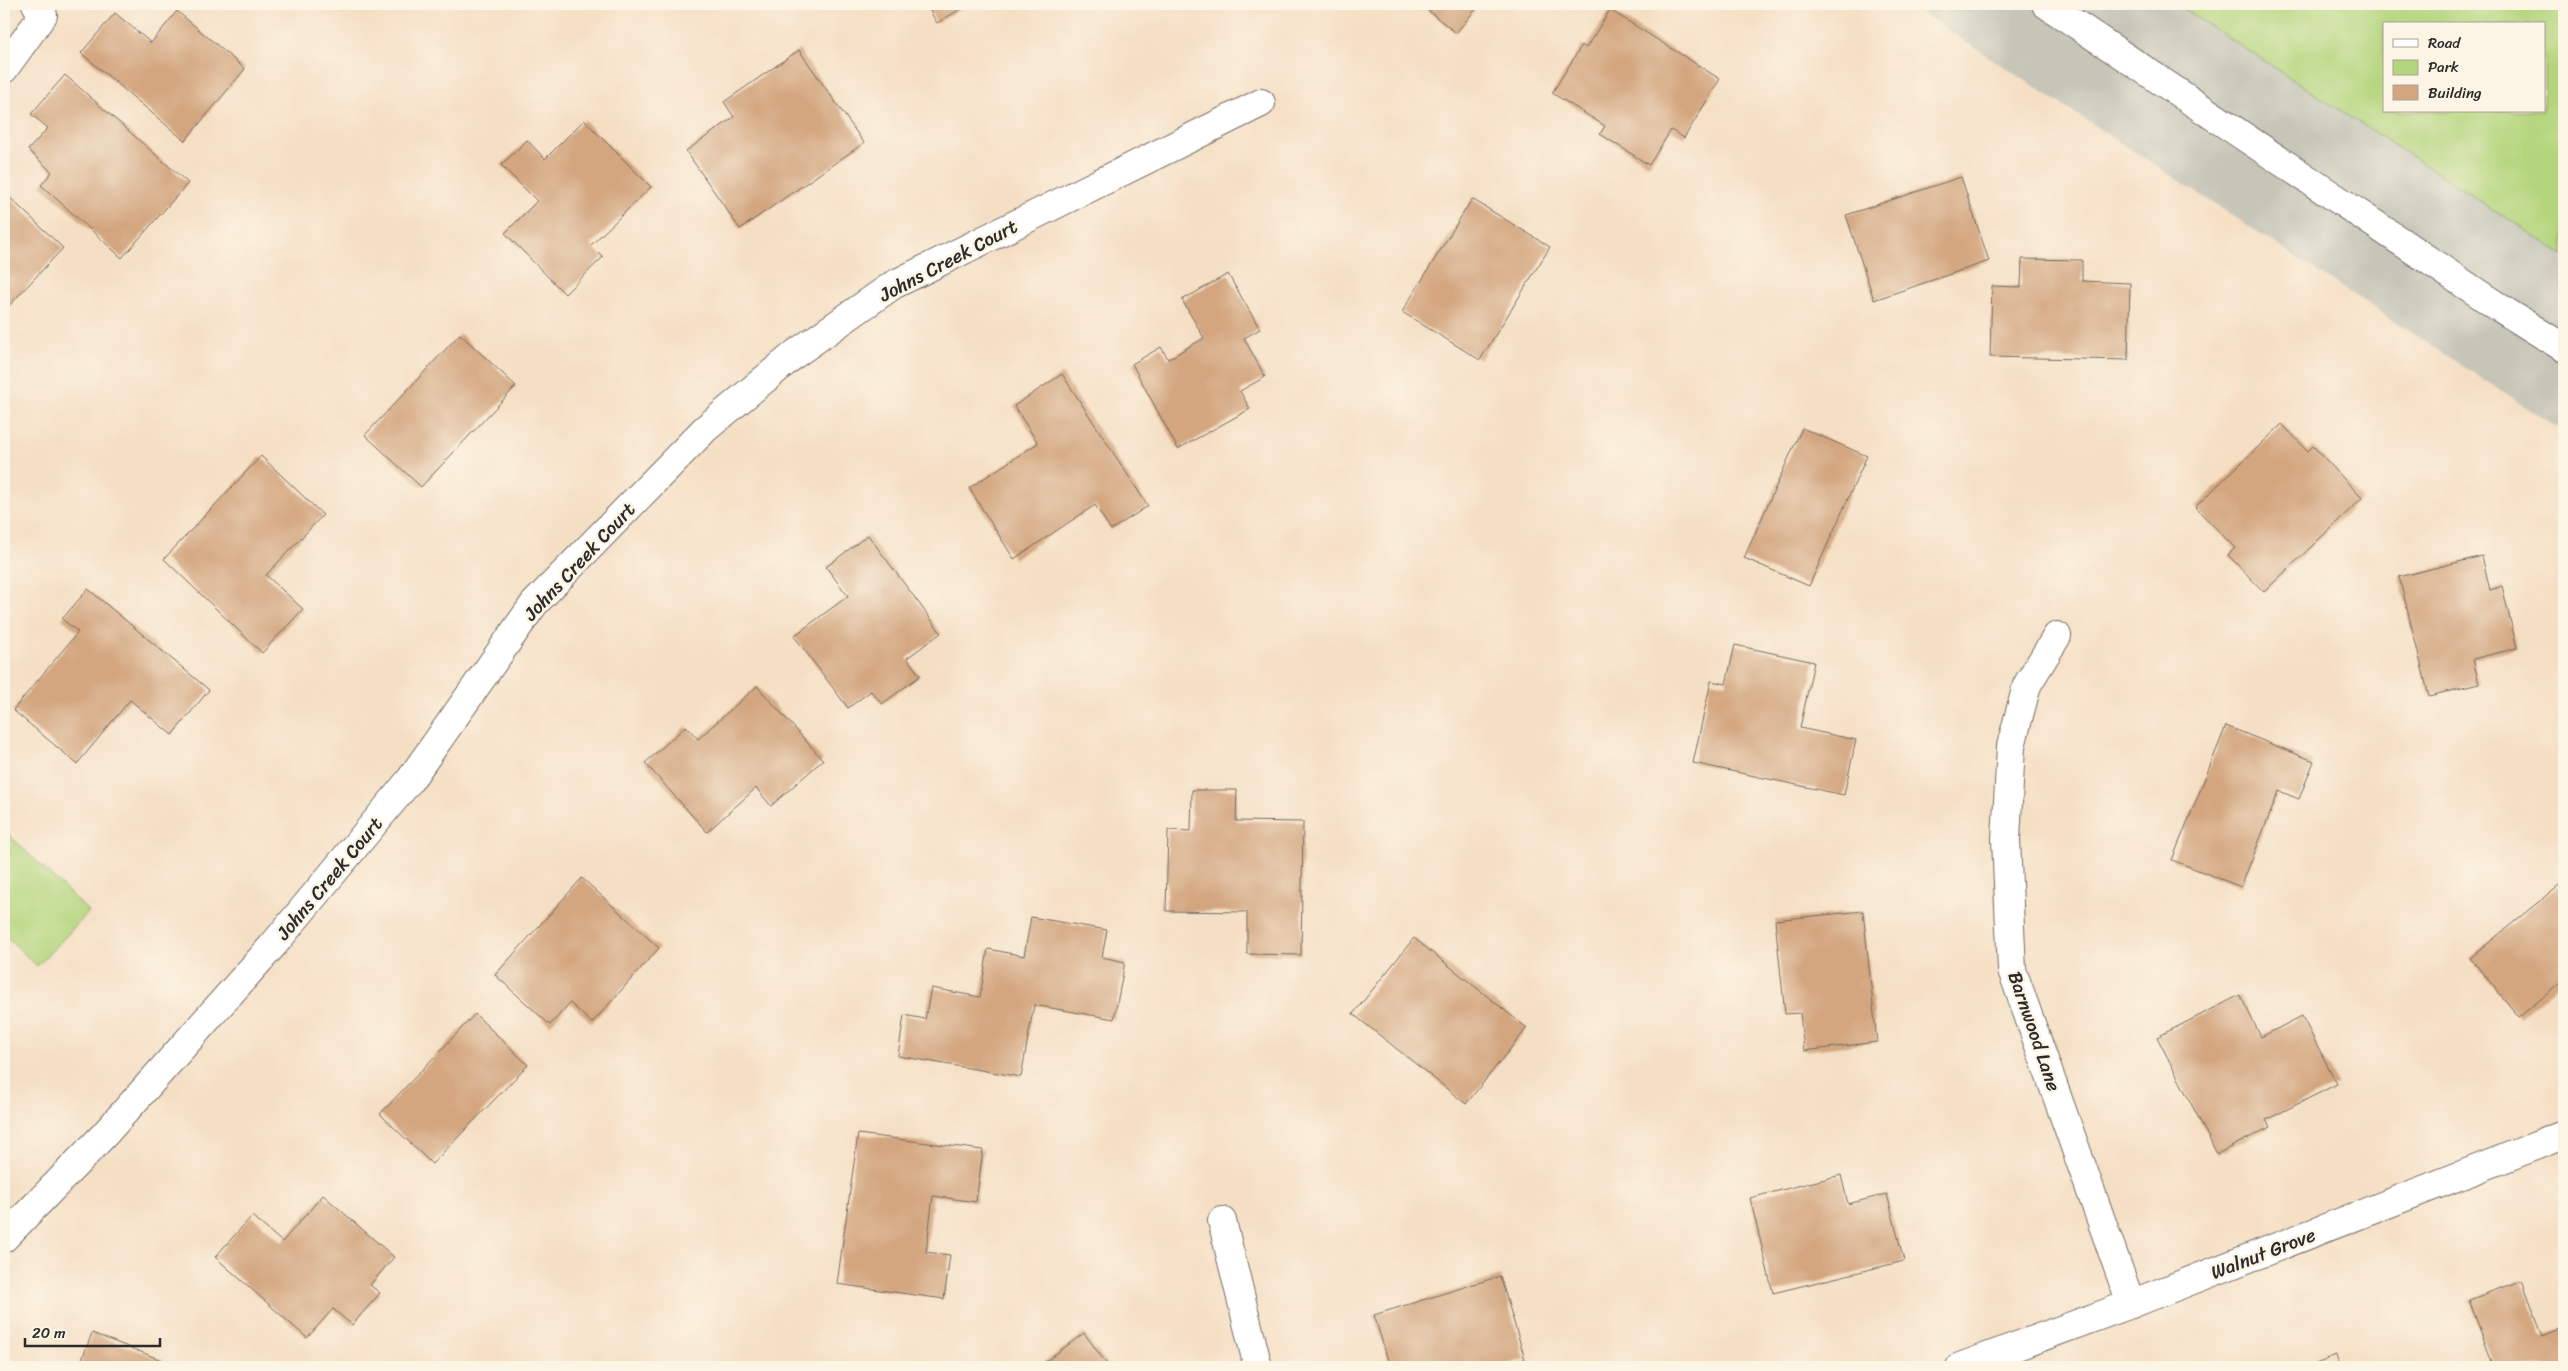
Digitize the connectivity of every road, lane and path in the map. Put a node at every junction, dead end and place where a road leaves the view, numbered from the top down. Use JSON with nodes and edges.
{"nodes":[{"id":1,"x":36,"y":4,"type":"edge"},
{"id":2,"x":2046,"y":4,"type":"edge"},
{"id":3,"x":4,"y":69,"type":"edge"},
{"id":4,"x":1261,"y":102,"type":"dead end"},
{"id":5,"x":2564,"y":348,"type":"edge"},
{"id":6,"x":2057,"y":636,"type":"dead end"},
{"id":7,"x":2564,"y":1135,"type":"edge"},
{"id":8,"x":1222,"y":1221,"type":"dead end"},
{"id":9,"x":4,"y":1238,"type":"edge"},
{"id":10,"x":2131,"y":1304,"type":"junction"},
{"id":11,"x":1258,"y":1367,"type":"edge"},
{"id":12,"x":1960,"y":1367,"type":"edge"}],
"edges":[{"from":1,"to":3,"type":"street"},
{"from":2,"to":5,"type":"street"},
{"from":4,"to":9,"type":"street","name":"Johns Creek Court"},
{"from":6,"to":10,"type":"street","name":"Barnwood Lane"},
{"from":7,"to":10,"type":"street","name":"Walnut Grove"},
{"from":8,"to":11,"type":"street"},
{"from":10,"to":12,"type":"street","name":"Walnut Grove"}]}
